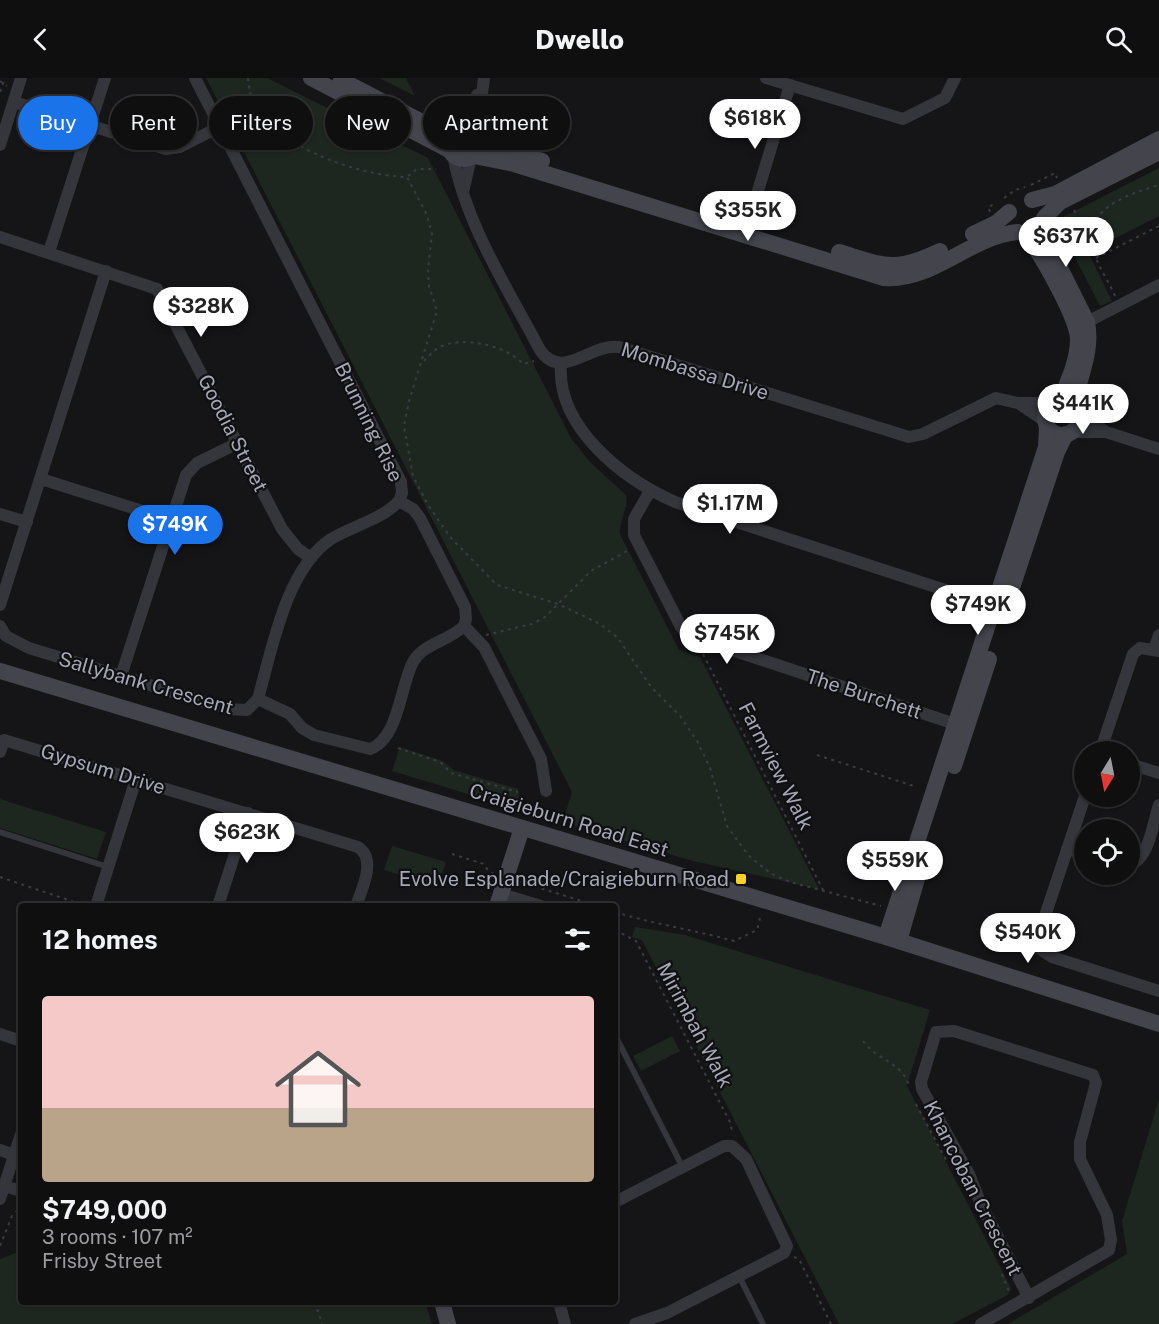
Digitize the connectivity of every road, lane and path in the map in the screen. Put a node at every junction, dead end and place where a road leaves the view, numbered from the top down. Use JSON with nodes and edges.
{"nodes":[{"id":1,"x":5,"y":78,"type":"edge"},
{"id":2,"x":21,"y":78,"type":"edge"},
{"id":3,"x":105,"y":78,"type":"edge"},
{"id":4,"x":195,"y":78,"type":"edge"},
{"id":5,"x":248,"y":78,"type":"edge"},
{"id":6,"x":312,"y":78,"type":"edge"},
{"id":7,"x":337,"y":78,"type":"edge"},
{"id":8,"x":766,"y":78,"type":"edge"},
{"id":9,"x":954,"y":78,"type":"edge"},
{"id":10,"x":790,"y":85,"type":"junction"},
{"id":11,"x":0,"y":92,"type":"edge"},
{"id":12,"x":251,"y":93,"type":"junction"},
{"id":13,"x":245,"y":96,"type":"edge"},
{"id":14,"x":98,"y":100,"type":"edge"},
{"id":15,"x":14,"y":102,"type":"junction"},
{"id":16,"x":18,"y":103,"type":"edge"},
{"id":17,"x":209,"y":108,"type":"edge"},
{"id":18,"x":423,"y":121,"type":"edge"},
{"id":19,"x":98,"y":128,"type":"edge"},
{"id":20,"x":209,"y":132,"type":"edge"},
{"id":21,"x":1159,"y":139,"type":"edge"},
{"id":22,"x":0,"y":145,"type":"edge"},
{"id":23,"x":82,"y":150,"type":"edge"},
{"id":24,"x":231,"y":150,"type":"edge"},
{"id":25,"x":450,"y":150,"type":"edge"},
{"id":26,"x":478,"y":150,"type":"edge"},
{"id":27,"x":509,"y":150,"type":"edge"},
{"id":28,"x":1159,"y":152,"type":"edge"},
{"id":29,"x":451,"y":153,"type":"junction"},
{"id":30,"x":472,"y":157,"type":"junction"},
{"id":31,"x":436,"y":169,"type":"dead end"},
{"id":32,"x":407,"y":177,"type":"junction"},
{"id":33,"x":1159,"y":185,"type":"edge"},
{"id":34,"x":463,"y":193,"type":"junction"},
{"id":35,"x":1032,"y":200,"type":"junction"},
{"id":36,"x":1009,"y":212,"type":"junction"},
{"id":37,"x":1044,"y":221,"type":"junction"},
{"id":38,"x":748,"y":224,"type":"junction"},
{"id":39,"x":1159,"y":226,"type":"edge"},
{"id":40,"x":1022,"y":234,"type":"junction"},
{"id":41,"x":0,"y":237,"type":"edge"},
{"id":42,"x":49,"y":252,"type":"junction"},
{"id":43,"x":1096,"y":258,"type":"junction"},
{"id":44,"x":106,"y":271,"type":"junction"},
{"id":45,"x":1159,"y":285,"type":"edge"},
{"id":46,"x":1120,"y":305,"type":"junction"},
{"id":47,"x":1087,"y":322,"type":"junction"},
{"id":48,"x":544,"y":355,"type":"junction"},
{"id":49,"x":422,"y":363,"type":"junction"},
{"id":50,"x":561,"y":364,"type":"junction"},
{"id":51,"x":1017,"y":403,"type":"junction"},
{"id":52,"x":1066,"y":405,"type":"junction"},
{"id":53,"x":1046,"y":424,"type":"junction"},
{"id":54,"x":1106,"y":432,"type":"junction"},
{"id":55,"x":1069,"y":433,"type":"junction"},
{"id":56,"x":238,"y":443,"type":"junction"},
{"id":57,"x":1159,"y":449,"type":"edge"},
{"id":58,"x":41,"y":478,"type":"junction"},
{"id":59,"x":650,"y":491,"type":"junction"},
{"id":60,"x":399,"y":501,"type":"junction"},
{"id":61,"x":0,"y":514,"type":"edge"},
{"id":62,"x":171,"y":520,"type":"junction"},
{"id":63,"x":27,"y":522,"type":"junction"},
{"id":64,"x":639,"y":544,"type":"junction"},
{"id":65,"x":311,"y":558,"type":"junction"},
{"id":66,"x":558,"y":604,"type":"junction"},
{"id":67,"x":0,"y":606,"type":"edge"},
{"id":68,"x":999,"y":608,"type":"junction"},
{"id":69,"x":0,"y":626,"type":"edge"},
{"id":70,"x":464,"y":626,"type":"junction"},
{"id":71,"x":1159,"y":635,"type":"edge"},
{"id":72,"x":478,"y":639,"type":"junction"},
{"id":73,"x":1157,"y":651,"type":"edge"},
{"id":74,"x":704,"y":654,"type":"dead end"},
{"id":75,"x":0,"y":672,"type":"edge"},
{"id":76,"x":121,"y":676,"type":"junction"},
{"id":77,"x":258,"y":699,"type":"junction"},
{"id":78,"x":961,"y":725,"type":"junction"},
{"id":79,"x":1104,"y":741,"type":"edge"},
{"id":80,"x":398,"y":748,"type":"dead end"},
{"id":81,"x":0,"y":752,"type":"edge"},
{"id":82,"x":817,"y":755,"type":"dead end"},
{"id":83,"x":1140,"y":767,"type":"edge"},
{"id":84,"x":1159,"y":773,"type":"edge"},
{"id":85,"x":136,"y":779,"type":"junction"},
{"id":86,"x":917,"y":787,"type":"dead end"},
{"id":87,"x":546,"y":791,"type":"dead end"},
{"id":88,"x":518,"y":792,"type":"dead end"},
{"id":89,"x":1159,"y":805,"type":"edge"},
{"id":90,"x":1081,"y":807,"type":"edge"},
{"id":91,"x":248,"y":813,"type":"junction"},
{"id":92,"x":522,"y":828,"type":"junction"},
{"id":93,"x":0,"y":832,"type":"edge"},
{"id":94,"x":1067,"y":849,"type":"junction"},
{"id":95,"x":1074,"y":851,"type":"edge"},
{"id":96,"x":452,"y":854,"type":"dead end"},
{"id":97,"x":1140,"y":859,"type":"edge"},
{"id":98,"x":109,"y":868,"type":"junction"},
{"id":99,"x":506,"y":877,"type":"junction"},
{"id":100,"x":0,"y":878,"type":"edge"},
{"id":101,"x":824,"y":891,"type":"junction"},
{"id":102,"x":499,"y":900,"type":"edge"},
{"id":103,"x":764,"y":900,"type":"junction"},
{"id":104,"x":77,"y":903,"type":"edge"},
{"id":105,"x":97,"y":903,"type":"edge"},
{"id":106,"x":219,"y":903,"type":"edge"},
{"id":107,"x":357,"y":903,"type":"edge"},
{"id":108,"x":520,"y":903,"type":"edge"},
{"id":109,"x":588,"y":903,"type":"edge"},
{"id":110,"x":894,"y":911,"type":"junction"},
{"id":111,"x":618,"y":913,"type":"edge"},
{"id":112,"x":618,"y":932,"type":"edge"},
{"id":113,"x":892,"y":939,"type":"junction"},
{"id":114,"x":1159,"y":992,"type":"edge"},
{"id":115,"x":1159,"y":1024,"type":"edge"},
{"id":116,"x":0,"y":1034,"type":"edge"},
{"id":117,"x":18,"y":1040,"type":"edge"},
{"id":118,"x":618,"y":1041,"type":"edge"},
{"id":119,"x":863,"y":1041,"type":"dead end"},
{"id":120,"x":911,"y":1091,"type":"dead end"},
{"id":121,"x":914,"y":1099,"type":"dead end"},
{"id":122,"x":18,"y":1143,"type":"edge"},
{"id":123,"x":732,"y":1146,"type":"junction"},
{"id":124,"x":0,"y":1150,"type":"edge"},
{"id":125,"x":14,"y":1155,"type":"junction"},
{"id":126,"x":947,"y":1161,"type":"dead end"},
{"id":127,"x":683,"y":1168,"type":"junction"},
{"id":128,"x":4,"y":1186,"type":"junction"},
{"id":129,"x":18,"y":1190,"type":"edge"},
{"id":130,"x":0,"y":1199,"type":"edge"},
{"id":131,"x":618,"y":1201,"type":"edge"},
{"id":132,"x":18,"y":1210,"type":"edge"},
{"id":133,"x":0,"y":1246,"type":"edge"},
{"id":134,"x":784,"y":1253,"type":"junction"},
{"id":135,"x":1000,"y":1267,"type":"dead end"},
{"id":136,"x":739,"y":1276,"type":"junction"},
{"id":137,"x":1029,"y":1298,"type":"junction"},
{"id":138,"x":316,"y":1305,"type":"edge"},
{"id":139,"x":443,"y":1305,"type":"edge"},
{"id":140,"x":560,"y":1305,"type":"edge"},
{"id":141,"x":1016,"y":1305,"type":"junction"},
{"id":142,"x":669,"y":1318,"type":"edge"},
{"id":143,"x":322,"y":1324,"type":"edge"},
{"id":144,"x":448,"y":1324,"type":"edge"},
{"id":145,"x":565,"y":1324,"type":"edge"},
{"id":146,"x":634,"y":1324,"type":"edge"},
{"id":147,"x":763,"y":1324,"type":"edge"},
{"id":148,"x":831,"y":1324,"type":"edge"},
{"id":149,"x":981,"y":1324,"type":"edge"}],
"edges":[{"from":1,"to":11,"type":"path"},
{"from":2,"to":15,"type":"street"},
{"from":3,"to":14,"type":"street"},
{"from":4,"to":17,"type":"street","name":"Brunning Rise"},
{"from":5,"to":12,"type":"path"},
{"from":6,"to":29,"type":"street"},
{"from":7,"to":18,"type":"street"},
{"from":8,"to":10,"type":"street"},
{"from":9,"to":10,"type":"street"},
{"from":10,"to":38,"type":"street"},
{"from":12,"to":13,"type":"path"},
{"from":12,"to":32,"type":"path"},
{"from":15,"to":16,"type":"street"},
{"from":15,"to":22,"type":"street"},
{"from":19,"to":20,"type":"street"},
{"from":21,"to":35,"type":"street"},
{"from":23,"to":42,"type":"street"},
{"from":24,"to":60,"type":"street","name":"Brunning Rise"},
{"from":25,"to":29,"type":"street"},
{"from":26,"to":30,"type":"street"},
{"from":27,"to":38,"type":"street"},
{"from":28,"to":37,"type":"street"},
{"from":29,"to":30,"type":"street"},
{"from":29,"to":34,"type":"street"},
{"from":30,"to":34,"type":"street"},
{"from":30,"to":40,"type":"street"},
{"from":31,"to":32,"type":"path"},
{"from":32,"to":49,"type":"path"},
{"from":33,"to":43,"type":"path"},
{"from":34,"to":48,"type":"street"},
{"from":35,"to":36,"type":"street"},
{"from":35,"to":37,"type":"street"},
{"from":36,"to":38,"type":"street"},
{"from":36,"to":40,"type":"street"},
{"from":37,"to":40,"type":"street"},
{"from":37,"to":47,"type":"street"},
{"from":39,"to":43,"type":"path"},
{"from":40,"to":52,"type":"street"},
{"from":41,"to":42,"type":"street","name":"Goodia Street"},
{"from":42,"to":44,"type":"street","name":"Goodia Street"},
{"from":43,"to":46,"type":"path"},
{"from":44,"to":56,"type":"street","name":"Goodia Street"},
{"from":44,"to":58,"type":"street"},
{"from":45,"to":46,"type":"street"},
{"from":46,"to":47,"type":"street"},
{"from":47,"to":52,"type":"street"},
{"from":48,"to":49,"type":"path"},
{"from":48,"to":50,"type":"street"},
{"from":49,"to":66,"type":"path"},
{"from":50,"to":51,"type":"street","name":"Mombassa Drive"},
{"from":50,"to":59,"type":"street"},
{"from":51,"to":52,"type":"street","name":"Mombassa Drive"},
{"from":51,"to":53,"type":"street","name":"Mombassa Drive"},
{"from":52,"to":53,"type":"street"},
{"from":52,"to":54,"type":"street"},
{"from":52,"to":55,"type":"street"},
{"from":53,"to":55,"type":"street"},
{"from":53,"to":68,"type":"street"},
{"from":54,"to":55,"type":"street"},
{"from":54,"to":57,"type":"street"},
{"from":55,"to":68,"type":"street"},
{"from":56,"to":62,"type":"street"},
{"from":56,"to":65,"type":"street","name":"Goodia Street"},
{"from":58,"to":62,"type":"street"},
{"from":58,"to":63,"type":"street"},
{"from":59,"to":64,"type":"street","name":"The Burchett"},
{"from":59,"to":68,"type":"street"},
{"from":60,"to":65,"type":"street"},
{"from":60,"to":70,"type":"street","name":"Brunning Rise"},
{"from":61,"to":63,"type":"street"},
{"from":62,"to":76,"type":"street"},
{"from":63,"to":67,"type":"street"},
{"from":64,"to":66,"type":"path"},
{"from":64,"to":78,"type":"street","name":"The Burchett"},
{"from":65,"to":77,"type":"street"},
{"from":66,"to":72,"type":"path"},
{"from":66,"to":101,"type":"path"},
{"from":68,"to":78,"type":"street"},
{"from":69,"to":76,"type":"street","name":"Sallybank Crescent"},
{"from":70,"to":72,"type":"street"},
{"from":70,"to":77,"type":"street","name":"Sallybank Crescent"},
{"from":71,"to":73,"type":"street"},
{"from":72,"to":87,"type":"street"},
{"from":73,"to":79,"type":"street"},
{"from":74,"to":101,"type":"path","name":"Farmview Walk"},
{"from":75,"to":92,"type":"street","name":"Craigieburn Road East"},
{"from":76,"to":77,"type":"street","name":"Sallybank Crescent"},
{"from":78,"to":110,"type":"street"},
{"from":78,"to":113,"type":"street"},
{"from":80,"to":88,"type":"path"},
{"from":81,"to":85,"type":"street","name":"Gypsum Drive"},
{"from":82,"to":86,"type":"path"},
{"from":83,"to":84,"type":"street"},
{"from":85,"to":91,"type":"street","name":"Gypsum Drive"},
{"from":85,"to":98,"type":"street"},
{"from":89,"to":97,"type":"street"},
{"from":90,"to":94,"type":"street"},
{"from":91,"to":106,"type":"street"},
{"from":91,"to":107,"type":"street","name":"Gypsum Drive"},
{"from":92,"to":99,"type":"street"},
{"from":92,"to":103,"type":"street","name":"Craigieburn Road East"},
{"from":93,"to":98,"type":"lane"},
{"from":94,"to":95,"type":"street"},
{"from":94,"to":114,"type":"street"},
{"from":96,"to":99,"type":"path"},
{"from":98,"to":105,"type":"street"},
{"from":99,"to":102,"type":"street"},
{"from":99,"to":109,"type":"path"},
{"from":100,"to":104,"type":"path"},
{"from":101,"to":110,"type":"path"},
{"from":102,"to":108,"type":"street"},
{"from":103,"to":111,"type":"path"},
{"from":103,"to":113,"type":"street","name":"Craigieburn Road East"},
{"from":110,"to":113,"type":"street"},
{"from":112,"to":123,"type":"path","name":"Mirimbah Walk"},
{"from":113,"to":115,"type":"street","name":"Craigieburn Road East"},
{"from":116,"to":117,"type":"street"},
{"from":118,"to":127,"type":"lane"},
{"from":119,"to":120,"type":"path"},
{"from":121,"to":126,"type":"path"},
{"from":122,"to":125,"type":"street"},
{"from":123,"to":127,"type":"street"},
{"from":123,"to":134,"type":"street"},
{"from":124,"to":125,"type":"street"},
{"from":125,"to":128,"type":"street"},
{"from":127,"to":131,"type":"street"},
{"from":128,"to":129,"type":"street"},
{"from":128,"to":130,"type":"street"},
{"from":132,"to":133,"type":"path"},
{"from":134,"to":136,"type":"street"},
{"from":134,"to":148,"type":"path"},
{"from":135,"to":141,"type":"path"},
{"from":136,"to":142,"type":"street"},
{"from":136,"to":147,"type":"lane"},
{"from":137,"to":137,"type":"street","name":"Khancoban Crescent"},
{"from":137,"to":141,"type":"street"},
{"from":138,"to":143,"type":"path"},
{"from":139,"to":144,"type":"street"},
{"from":140,"to":145,"type":"street"},
{"from":141,"to":149,"type":"street"},
{"from":142,"to":146,"type":"street"}]}
